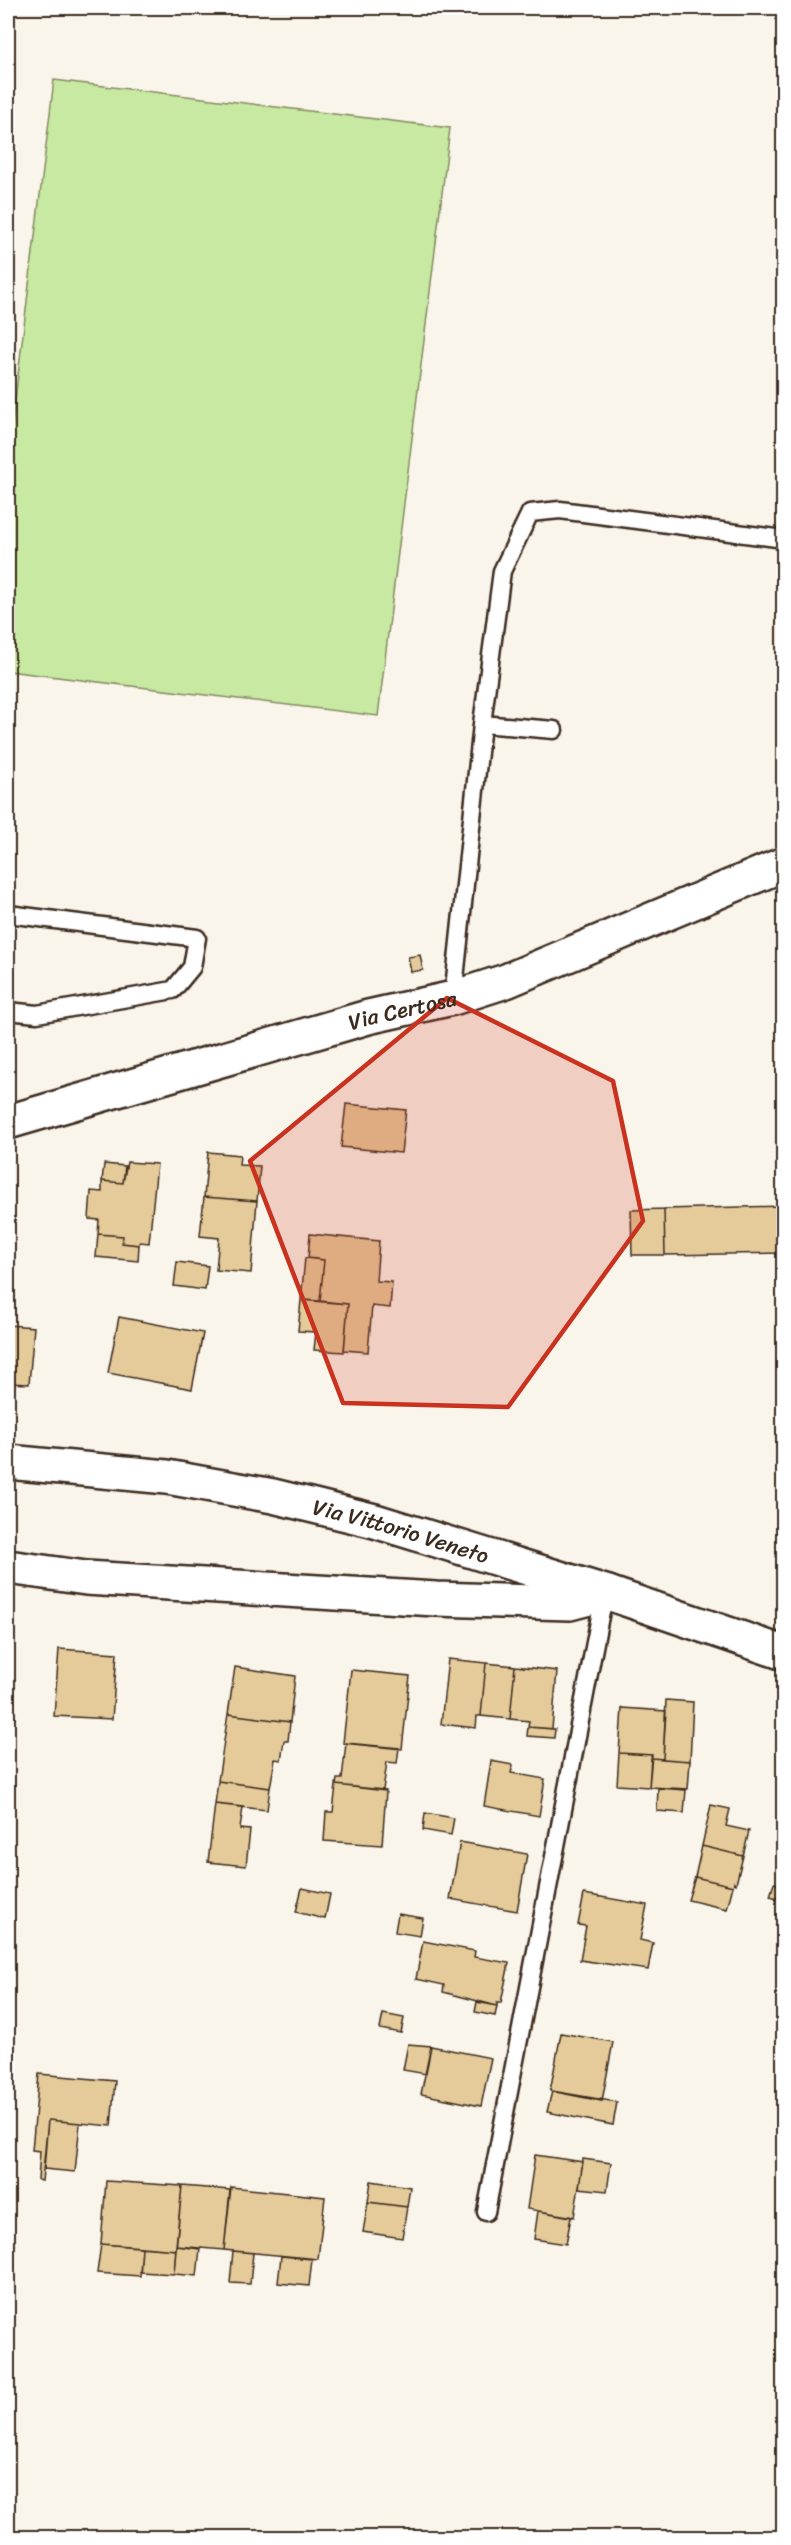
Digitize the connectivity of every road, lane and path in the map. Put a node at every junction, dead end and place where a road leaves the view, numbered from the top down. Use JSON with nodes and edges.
{"nodes":[{"id":1,"x":783,"y":539,"type":"edge"},
{"id":2,"x":482,"y":724,"type":"junction"},
{"id":3,"x":554,"y":730,"type":"dead end"},
{"id":4,"x":783,"y":864,"type":"edge"},
{"id":5,"x":8,"y":914,"type":"edge"},
{"id":6,"x":453,"y":998,"type":"junction"},
{"id":7,"x":8,"y":1011,"type":"edge"},
{"id":8,"x":8,"y":1122,"type":"edge"},
{"id":9,"x":8,"y":1462,"type":"edge"},
{"id":10,"x":8,"y":1567,"type":"edge"},
{"id":11,"x":608,"y":1593,"type":"junction"},
{"id":12,"x":783,"y":1653,"type":"edge"},
{"id":13,"x":486,"y":2212,"type":"dead end"}],
"edges":[{"from":1,"to":2,"type":"lane"},
{"from":2,"to":3,"type":"lane"},
{"from":2,"to":6,"type":"lane"},
{"from":4,"to":6,"type":"street","name":"Via Certosa"},
{"from":5,"to":7,"type":"lane"},
{"from":6,"to":8,"type":"street","name":"Via Certosa"},
{"from":9,"to":11,"type":"street","name":"Via Vittorio Veneto"},
{"from":10,"to":11,"type":"street"},
{"from":11,"to":12,"type":"street","name":"Via Vittorio Veneto"},
{"from":11,"to":13,"type":"lane"}]}
